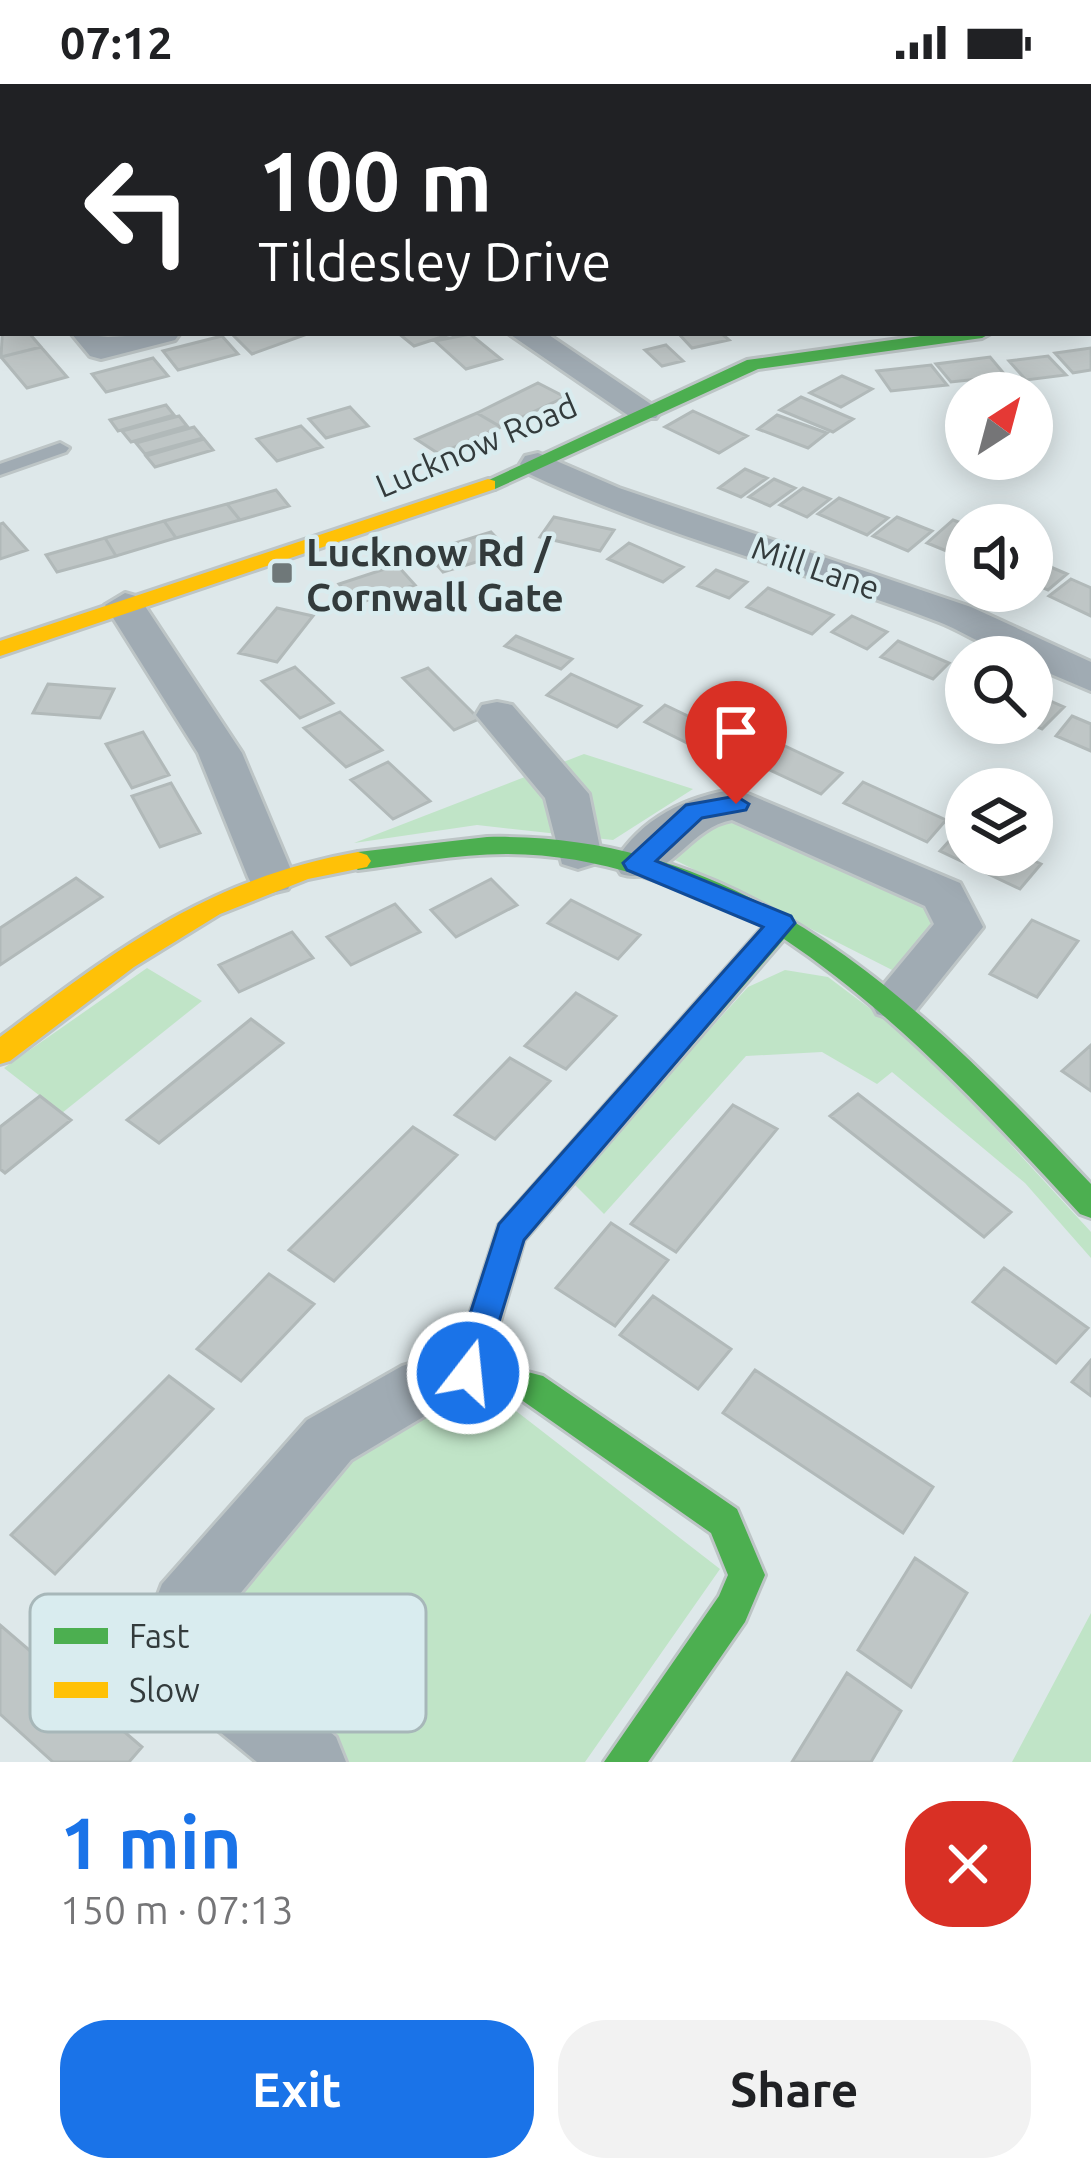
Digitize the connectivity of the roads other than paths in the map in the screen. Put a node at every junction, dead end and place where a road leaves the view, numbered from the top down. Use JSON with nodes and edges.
{"nodes":[{"id":1,"x":90,"y":336,"type":"edge"},
{"id":2,"x":152,"y":336,"type":"edge"},
{"id":3,"x":529,"y":336,"type":"edge"},
{"id":4,"x":955,"y":336,"type":"edge"},
{"id":5,"x":644,"y":411,"type":"junction"},
{"id":6,"x":60,"y":448,"type":"dead end"},
{"id":7,"x":538,"y":464,"type":"junction"},
{"id":8,"x":0,"y":470,"type":"edge"},
{"id":9,"x":125,"y":605,"type":"junction"},
{"id":10,"x":0,"y":650,"type":"edge"},
{"id":11,"x":1091,"y":677,"type":"edge"},
{"id":12,"x":497,"y":715,"type":"dead end"},
{"id":13,"x":578,"y":853,"type":"junction"},
{"id":14,"x":637,"y":863,"type":"junction"},
{"id":15,"x":271,"y":877,"type":"junction"},
{"id":16,"x":782,"y":923,"type":"junction"},
{"id":17,"x":895,"y":1001,"type":"junction"},
{"id":18,"x":0,"y":1053,"type":"edge"},
{"id":19,"x":1091,"y":1204,"type":"edge"},
{"id":20,"x":468,"y":1373,"type":"junction"},
{"id":21,"x":197,"y":1594,"type":"edge"},
{"id":22,"x":276,"y":1732,"type":"edge"},
{"id":23,"x":311,"y":1762,"type":"edge"},
{"id":24,"x":624,"y":1762,"type":"edge"}],
"edges":[{"from":1,"to":2,"type":"street"},
{"from":3,"to":5,"type":"street"},
{"from":4,"to":5,"type":"street","name":"Lucknow Road"},
{"from":5,"to":7,"type":"street","name":"Lucknow Road"},
{"from":6,"to":8,"type":"lane"},
{"from":7,"to":9,"type":"street","name":"Lucknow Road"},
{"from":7,"to":11,"type":"street","name":"Mill Lane"},
{"from":9,"to":10,"type":"street","name":"Lucknow Road"},
{"from":9,"to":15,"type":"street"},
{"from":12,"to":13,"type":"street"},
{"from":13,"to":14,"type":"street"},
{"from":13,"to":15,"type":"street"},
{"from":14,"to":16,"type":"street"},
{"from":14,"to":17,"type":"street"},
{"from":15,"to":18,"type":"street"},
{"from":16,"to":17,"type":"street"},
{"from":16,"to":20,"type":"street"},
{"from":17,"to":19,"type":"street"},
{"from":20,"to":21,"type":"street"},
{"from":20,"to":24,"type":"street"},
{"from":22,"to":23,"type":"street"}]}
